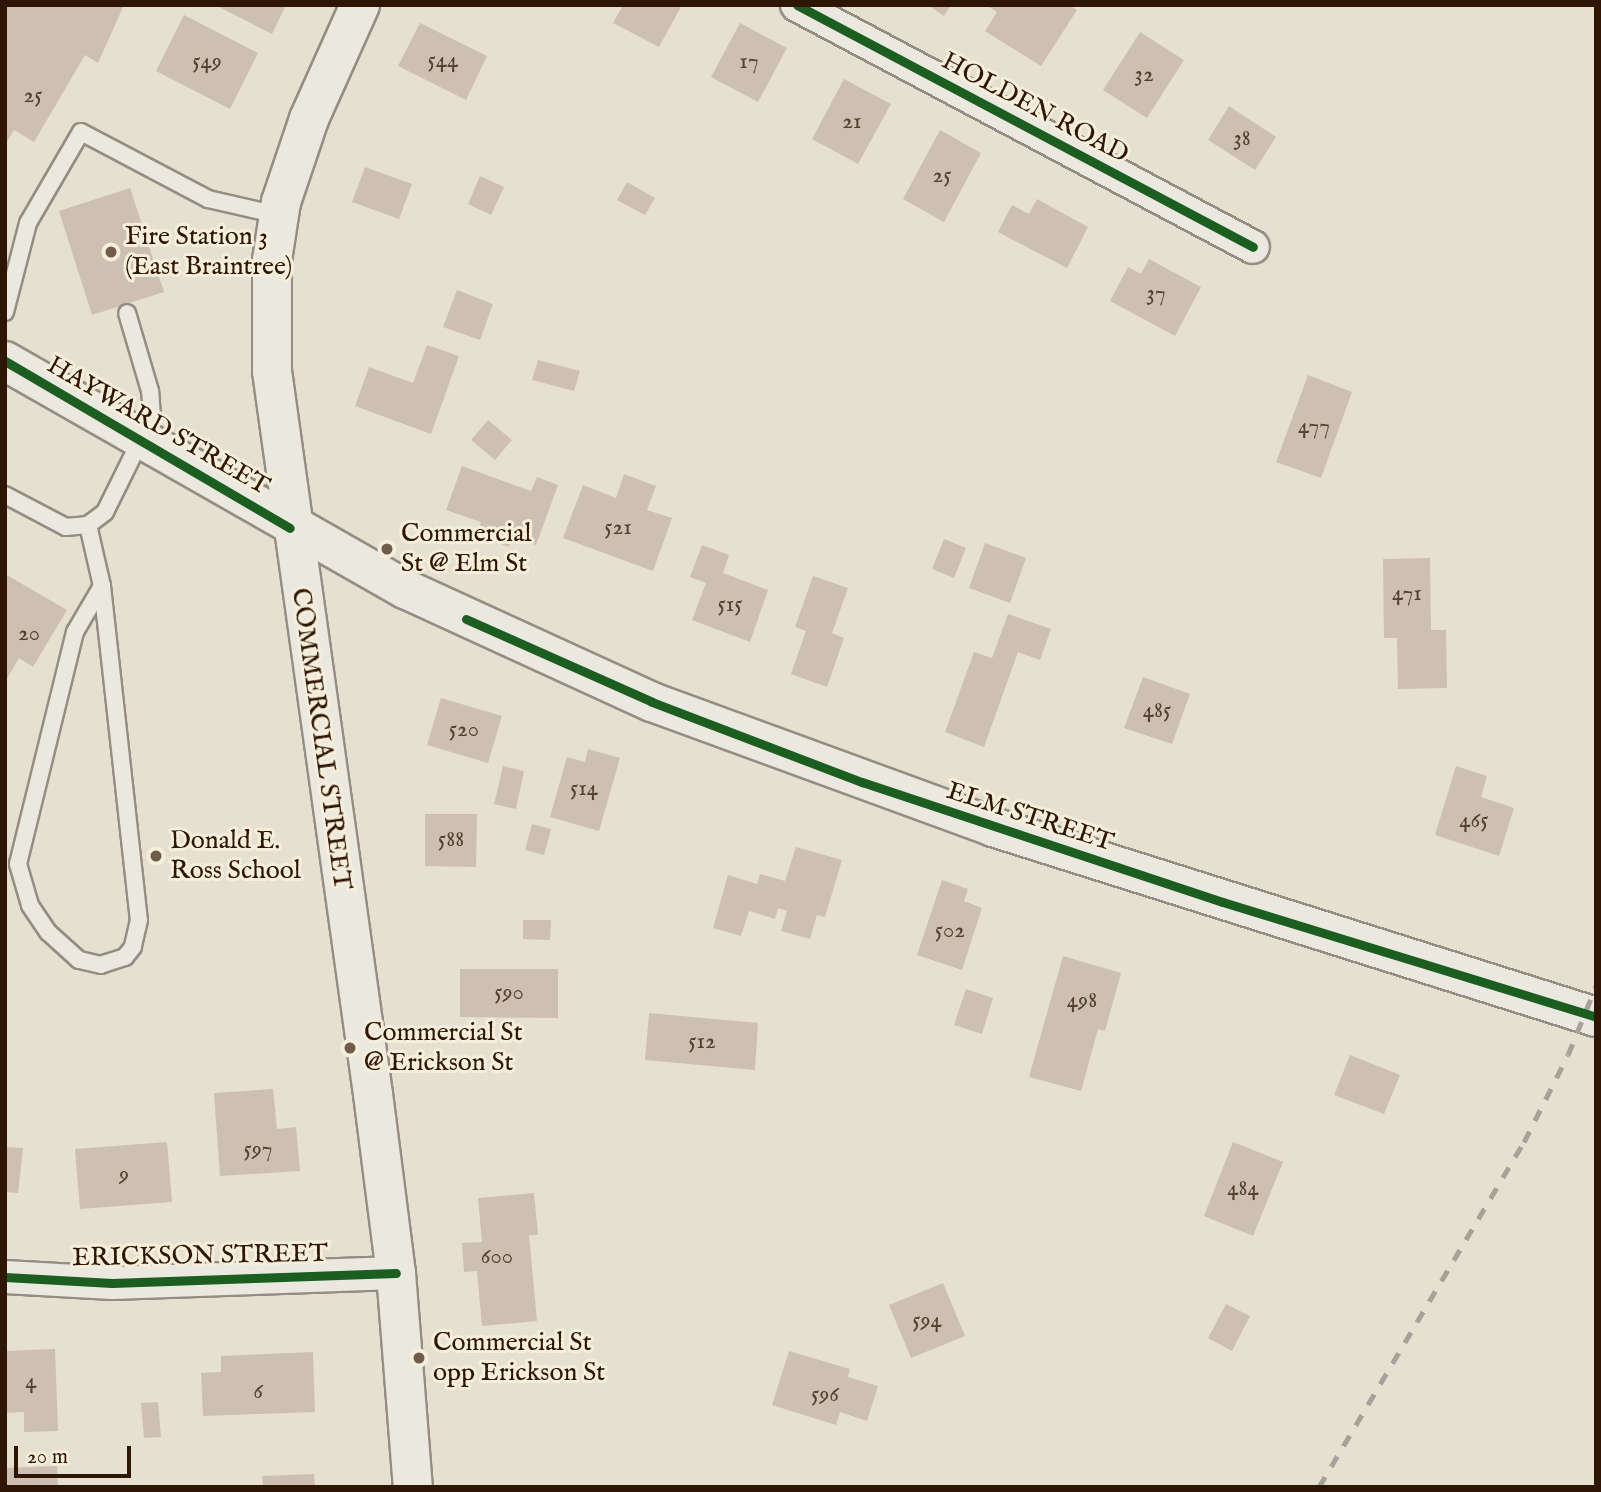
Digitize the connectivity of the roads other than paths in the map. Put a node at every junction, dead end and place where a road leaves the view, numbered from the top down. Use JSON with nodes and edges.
{"nodes":[{"id":1,"x":360,"y":5,"type":"edge"},
{"id":2,"x":797,"y":5,"type":"edge"},
{"id":3,"x":278,"y":215,"type":"junction"},
{"id":4,"x":1253,"y":247,"type":"dead end"},
{"id":5,"x":5,"y":313,"type":"edge"},
{"id":6,"x":127,"y":313,"type":"dead end"},
{"id":7,"x":5,"y":361,"type":"edge"},
{"id":8,"x":142,"y":441,"type":"junction"},
{"id":9,"x":5,"y":495,"type":"edge"},
{"id":10,"x":88,"y":525,"type":"junction"},
{"id":11,"x":290,"y":527,"type":"junction"},
{"id":12,"x":102,"y":586,"type":"junction"},
{"id":13,"x":1596,"y":1017,"type":"edge"},
{"id":14,"x":396,"y":1273,"type":"junction"},
{"id":15,"x":5,"y":1277,"type":"edge"},
{"id":16,"x":413,"y":1487,"type":"edge"}],
"edges":[{"from":1,"to":3,"type":"main road","name":"COMMERCIAL STREET"},
{"from":2,"to":4,"type":"street","name":"HOLDEN ROAD"},
{"from":3,"to":5,"type":"lane"},
{"from":3,"to":11,"type":"main road","name":"COMMERCIAL STREET"},
{"from":6,"to":8,"type":"lane"},
{"from":7,"to":8,"type":"main road","name":"HAYWARD STREET"},
{"from":8,"to":10,"type":"lane"},
{"from":8,"to":11,"type":"main road","name":"HAYWARD STREET"},
{"from":9,"to":10,"type":"lane"},
{"from":10,"to":12,"type":"lane"},
{"from":11,"to":13,"type":"main road","name":"ELM STREET"},
{"from":11,"to":14,"type":"main road","name":"COMMERCIAL STREET"},
{"from":12,"to":12,"type":"lane"},
{"from":14,"to":15,"type":"street","name":"ERICKSON STREET"},
{"from":14,"to":16,"type":"main road","name":"COMMERCIAL STREET"}]}
